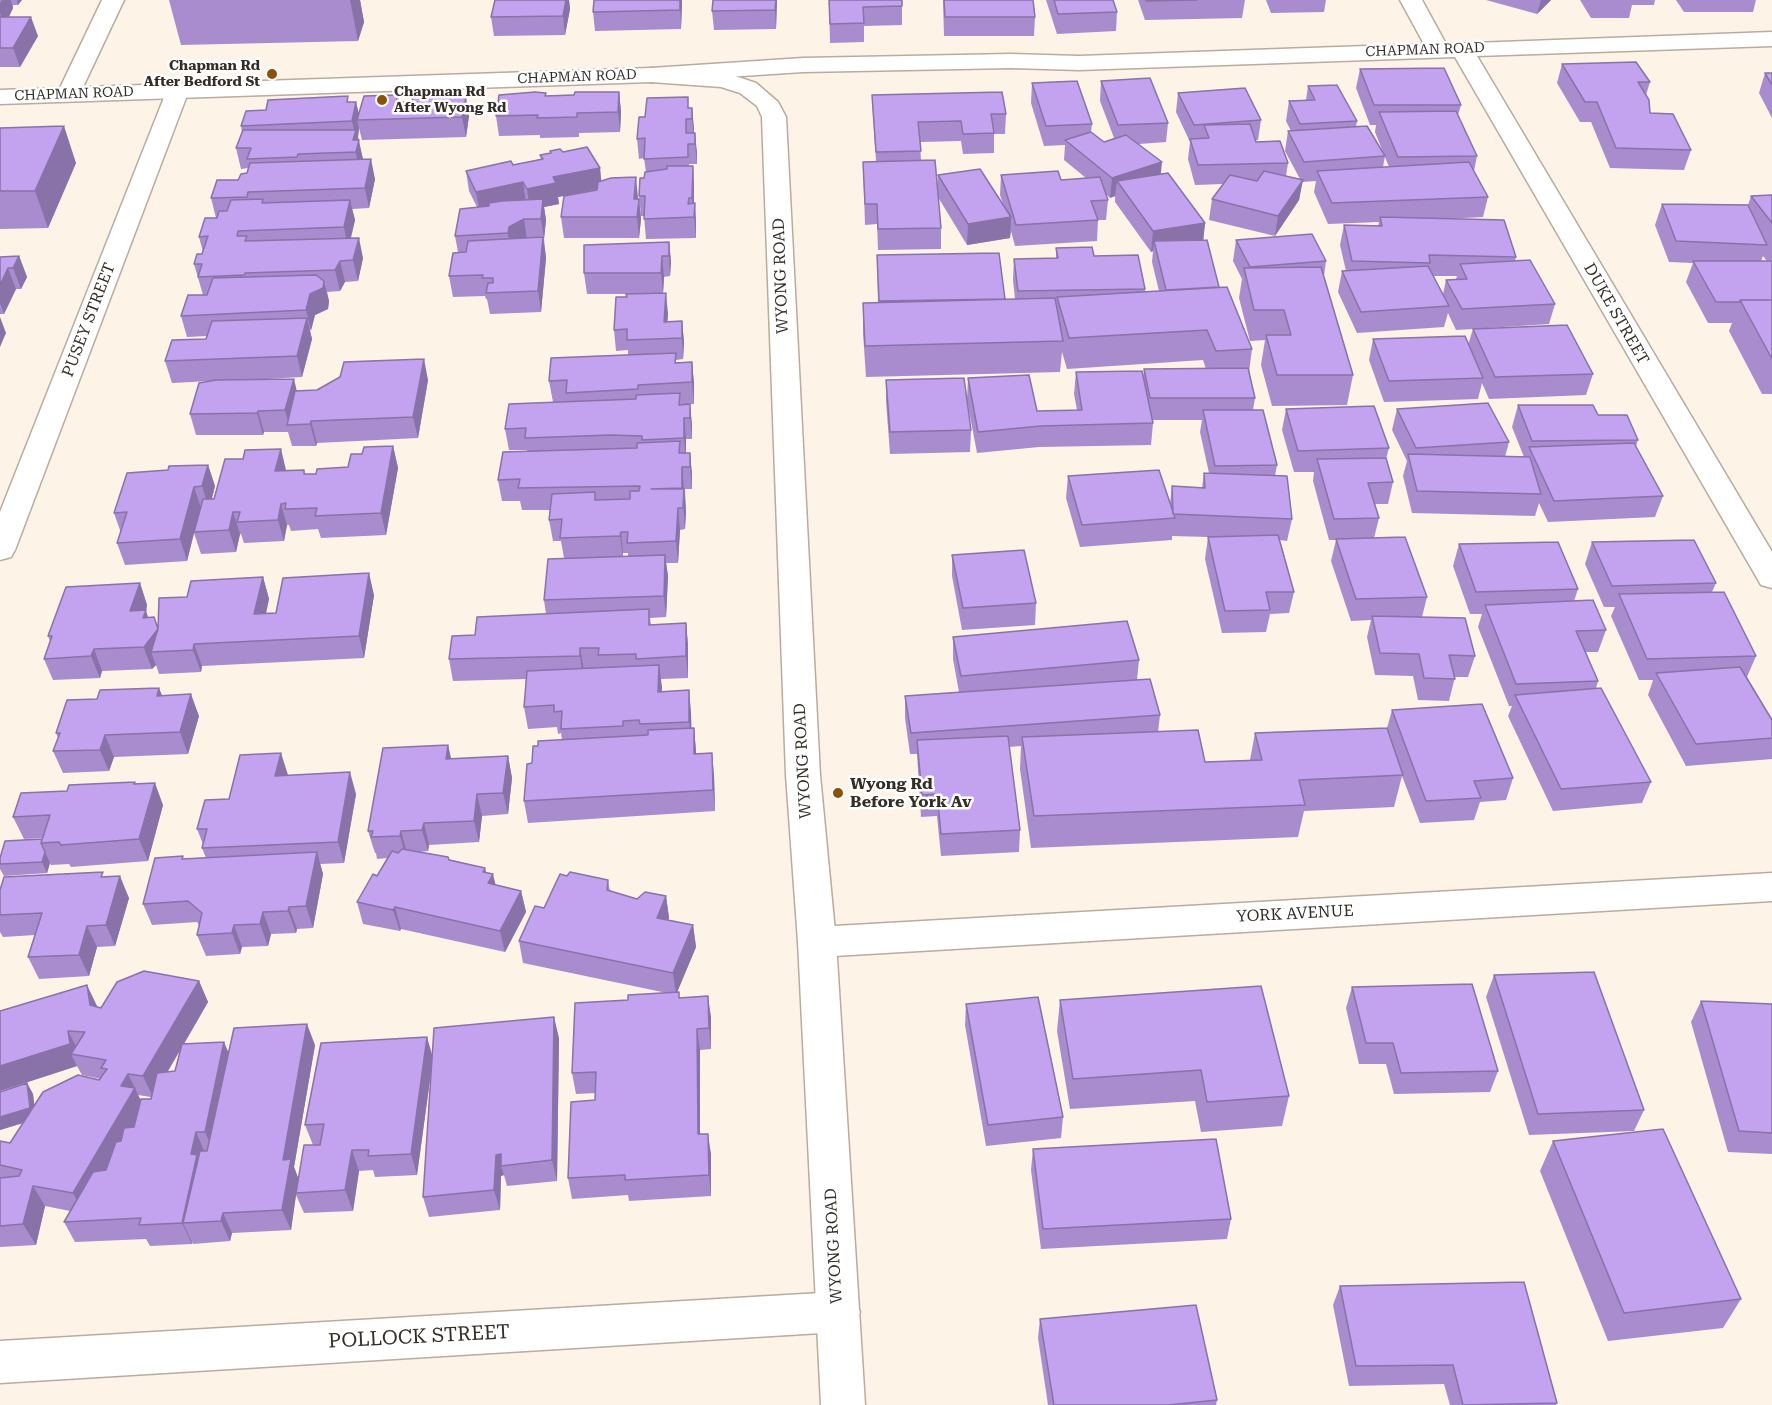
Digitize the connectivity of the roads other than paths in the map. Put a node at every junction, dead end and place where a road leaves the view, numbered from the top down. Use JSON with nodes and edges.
{"nodes":[{"id":1,"x":113,"y":0,"type":"edge"},
{"id":2,"x":1411,"y":0,"type":"edge"},
{"id":3,"x":1772,"y":39,"type":"edge"},
{"id":4,"x":1450,"y":49,"type":"junction"},
{"id":5,"x":651,"y":75,"type":"junction"},
{"id":6,"x":178,"y":90,"type":"junction"},
{"id":7,"x":69,"y":94,"type":"junction"},
{"id":8,"x":0,"y":97,"type":"edge"},
{"id":9,"x":774,"y":117,"type":"joint"},
{"id":10,"x":0,"y":549,"type":"edge"},
{"id":11,"x":1772,"y":578,"type":"edge"},
{"id":12,"x":1772,"y":887,"type":"edge"},
{"id":13,"x":817,"y":942,"type":"junction"},
{"id":14,"x":838,"y":1312,"type":"junction"},
{"id":15,"x":0,"y":1362,"type":"edge"},
{"id":16,"x":843,"y":1405,"type":"edge"}],
"edges":[{"from":1,"to":7,"type":"street"},
{"from":2,"to":4,"type":"street","name":"DUKE STREET"},
{"from":3,"to":4,"type":"street","name":"CHAPMAN ROAD"},
{"from":4,"to":5,"type":"street","name":"CHAPMAN ROAD"},
{"from":4,"to":11,"type":"street","name":"DUKE STREET"},
{"from":5,"to":6,"type":"street","name":"CHAPMAN ROAD"},
{"from":5,"to":9,"type":"street","name":"CHAPMAN ROAD"},
{"from":6,"to":7,"type":"street","name":"CHAPMAN ROAD"},
{"from":6,"to":10,"type":"street","name":"PUSEY STREET"},
{"from":7,"to":8,"type":"street","name":"CHAPMAN ROAD"},
{"from":9,"to":13,"type":"street","name":"WYONG ROAD"},
{"from":12,"to":13,"type":"street","name":"YORK AVENUE"},
{"from":13,"to":14,"type":"street","name":"WYONG ROAD"},
{"from":14,"to":15,"type":"street","name":"POLLOCK STREET"},
{"from":14,"to":16,"type":"street","name":"WYONG ROAD"}]}
